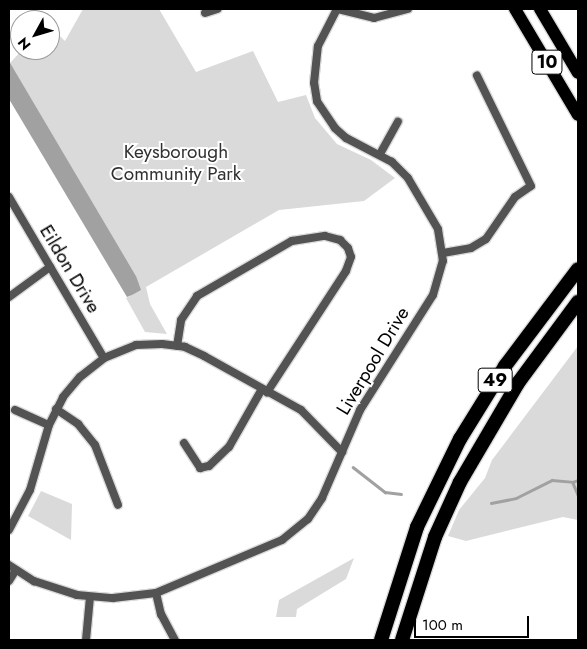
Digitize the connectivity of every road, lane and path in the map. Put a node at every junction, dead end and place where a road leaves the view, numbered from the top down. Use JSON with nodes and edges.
{"nodes":[{"id":1,"x":217,"y":9,"type":"edge"},
{"id":2,"x":338,"y":9,"type":"edge"},
{"id":3,"x":408,"y":9,"type":"edge"},
{"id":4,"x":515,"y":9,"type":"edge"},
{"id":5,"x":540,"y":9,"type":"edge"},
{"id":6,"x":205,"y":13,"type":"dead end"},
{"id":7,"x":578,"y":73,"type":"edge"},
{"id":8,"x":476,"y":76,"type":"dead end"},
{"id":9,"x":578,"y":114,"type":"edge"},
{"id":10,"x":398,"y":122,"type":"dead end"},
{"id":11,"x":380,"y":154,"type":"junction"},
{"id":12,"x":9,"y":197,"type":"edge"},
{"id":13,"x":443,"y":253,"type":"junction"},
{"id":14,"x":50,"y":266,"type":"junction"},
{"id":15,"x":578,"y":269,"type":"edge"},
{"id":16,"x":9,"y":297,"type":"edge"},
{"id":17,"x":578,"y":302,"type":"edge"},
{"id":18,"x":177,"y":346,"type":"junction"},
{"id":19,"x":104,"y":358,"type":"junction"},
{"id":20,"x":265,"y":391,"type":"junction"},
{"id":21,"x":56,"y":409,"type":"junction"},
{"id":22,"x":15,"y":410,"type":"dead end"},
{"id":23,"x":49,"y":425,"type":"junction"},
{"id":24,"x":184,"y":443,"type":"dead end"},
{"id":25,"x":342,"y":452,"type":"junction"},
{"id":26,"x":118,"y":504,"type":"dead end"},
{"id":27,"x":9,"y":530,"type":"edge"},
{"id":28,"x":12,"y":568,"type":"edge"},
{"id":29,"x":9,"y":581,"type":"edge"},
{"id":30,"x":156,"y":593,"type":"junction"},
{"id":31,"x":90,"y":597,"type":"junction"},
{"id":32,"x":86,"y":640,"type":"edge"},
{"id":33,"x":175,"y":640,"type":"edge"},
{"id":34,"x":381,"y":640,"type":"edge"},
{"id":35,"x":402,"y":640,"type":"edge"}],
"edges":[{"from":1,"to":6,"type":"street"},
{"from":2,"to":3,"type":"street"},
{"from":2,"to":11,"type":"street","name":"Liverpool Drive"},
{"from":4,"to":9,"type":"main road","number":"10"},
{"from":5,"to":7,"type":"main road","number":"10"},
{"from":8,"to":13,"type":"street"},
{"from":10,"to":11,"type":"street"},
{"from":11,"to":13,"type":"street","name":"Liverpool Drive"},
{"from":12,"to":14,"type":"street","name":"Eildon Drive"},
{"from":13,"to":25,"type":"street","name":"Liverpool Drive"},
{"from":14,"to":16,"type":"street"},
{"from":14,"to":19,"type":"street","name":"Eildon Drive"},
{"from":15,"to":34,"type":"highway","number":"49"},
{"from":17,"to":35,"type":"highway","number":"49"},
{"from":18,"to":19,"type":"street"},
{"from":18,"to":20,"type":"street"},
{"from":18,"to":20,"type":"street"},
{"from":19,"to":21,"type":"street"},
{"from":20,"to":24,"type":"street"},
{"from":20,"to":25,"type":"street"},
{"from":21,"to":23,"type":"street"},
{"from":21,"to":26,"type":"street"},
{"from":22,"to":23,"type":"street"},
{"from":23,"to":27,"type":"street"},
{"from":25,"to":30,"type":"street","name":"Liverpool Drive"},
{"from":28,"to":29,"type":"street"},
{"from":28,"to":31,"type":"street","name":"Liverpool Drive"},
{"from":30,"to":31,"type":"street","name":"Liverpool Drive"},
{"from":30,"to":33,"type":"street"},
{"from":31,"to":32,"type":"street"}]}
